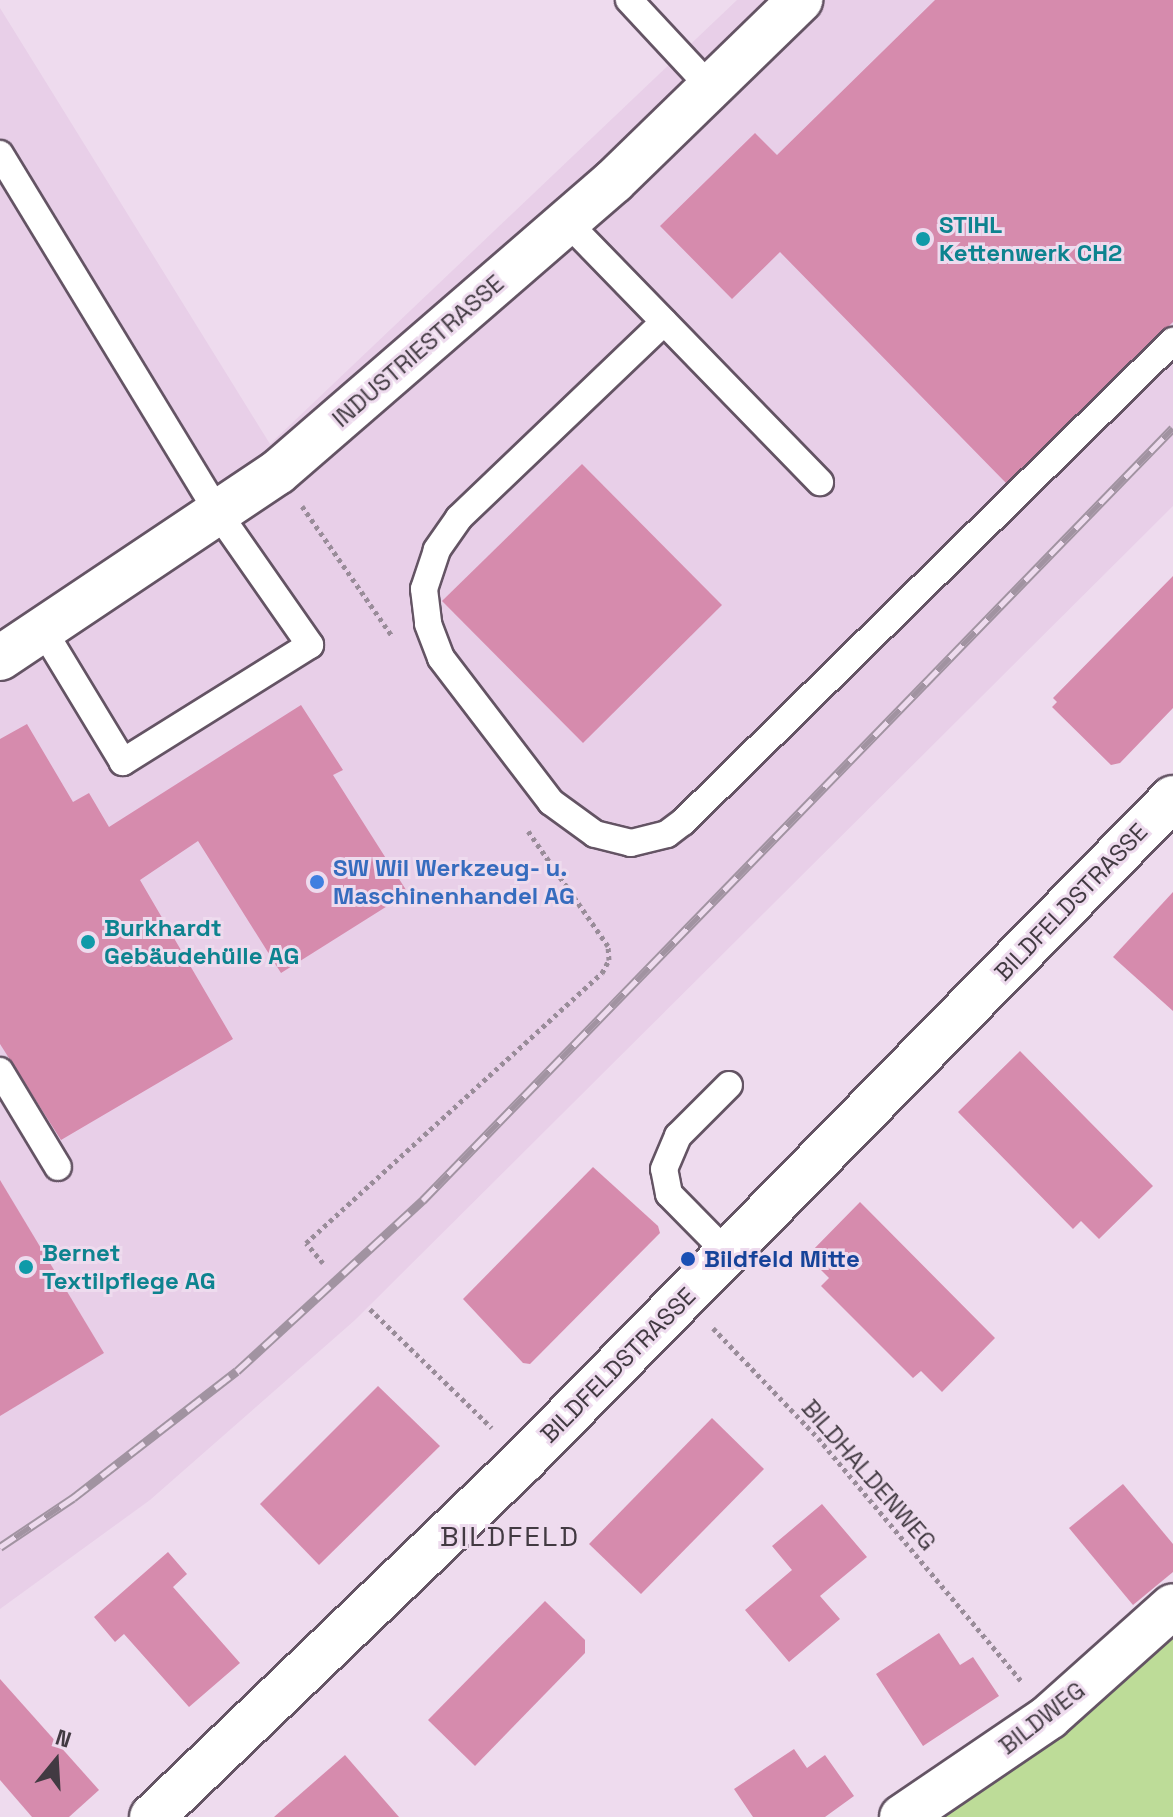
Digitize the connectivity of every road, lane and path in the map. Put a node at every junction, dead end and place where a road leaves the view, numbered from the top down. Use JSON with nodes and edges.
{"nodes":[{"id":1,"x":629,"y":0,"type":"edge"},
{"id":2,"x":800,"y":0,"type":"edge"},
{"id":3,"x":711,"y":88,"type":"junction"},
{"id":4,"x":0,"y":154,"type":"edge"},
{"id":5,"x":567,"y":222,"type":"junction"},
{"id":6,"x":664,"y":322,"type":"junction"},
{"id":7,"x":1173,"y":341,"type":"edge"},
{"id":8,"x":278,"y":472,"type":"junction"},
{"id":9,"x":820,"y":482,"type":"dead end"},
{"id":10,"x":218,"y":513,"type":"junction"},
{"id":11,"x":43,"y":630,"type":"junction"},
{"id":12,"x":394,"y":638,"type":"dead end"},
{"id":13,"x":0,"y":658,"type":"edge"},
{"id":14,"x":1173,"y":798,"type":"edge"},
{"id":15,"x":519,"y":818,"type":"dead end"},
{"id":16,"x":0,"y":1071,"type":"edge"},
{"id":17,"x":729,"y":1085,"type":"dead end"},
{"id":18,"x":58,"y":1167,"type":"dead end"},
{"id":19,"x":728,"y":1254,"type":"junction"},
{"id":20,"x":323,"y":1263,"type":"dead end"},
{"id":21,"x":686,"y":1298,"type":"junction"},
{"id":22,"x":370,"y":1309,"type":"dead end"},
{"id":23,"x":479,"y":1415,"type":"dead end"},
{"id":24,"x":1173,"y":1606,"type":"edge"},
{"id":25,"x":1021,"y":1680,"type":"dead end"},
{"id":26,"x":152,"y":1817,"type":"edge"},
{"id":27,"x":902,"y":1817,"type":"edge"}],
"edges":[{"from":1,"to":3,"type":"lane"},
{"from":2,"to":3,"type":"street","name":"INDUSTRIESTRASSE"},
{"from":3,"to":5,"type":"street","name":"INDUSTRIESTRASSE"},
{"from":4,"to":10,"type":"lane"},
{"from":5,"to":6,"type":"lane"},
{"from":5,"to":8,"type":"street","name":"INDUSTRIESTRASSE"},
{"from":6,"to":7,"type":"lane"},
{"from":6,"to":9,"type":"lane"},
{"from":8,"to":10,"type":"street","name":"INDUSTRIESTRASSE"},
{"from":8,"to":12,"type":"path"},
{"from":10,"to":11,"type":"street","name":"INDUSTRIESTRASSE"},
{"from":10,"to":11,"type":"lane"},
{"from":11,"to":13,"type":"street","name":"INDUSTRIESTRASSE"},
{"from":14,"to":19,"type":"street","name":"BILDFELDSTRASSE"},
{"from":15,"to":20,"type":"path"},
{"from":16,"to":18,"type":"lane"},
{"from":17,"to":19,"type":"lane"},
{"from":19,"to":21,"type":"street","name":"BILDFELDSTRASSE"},
{"from":21,"to":25,"type":"path","name":"BILDHALDENWEG"},
{"from":21,"to":26,"type":"street","name":"BILDFELDSTRASSE"},
{"from":22,"to":23,"type":"path"},
{"from":24,"to":27,"type":"street","name":"BILDWEG"}]}
